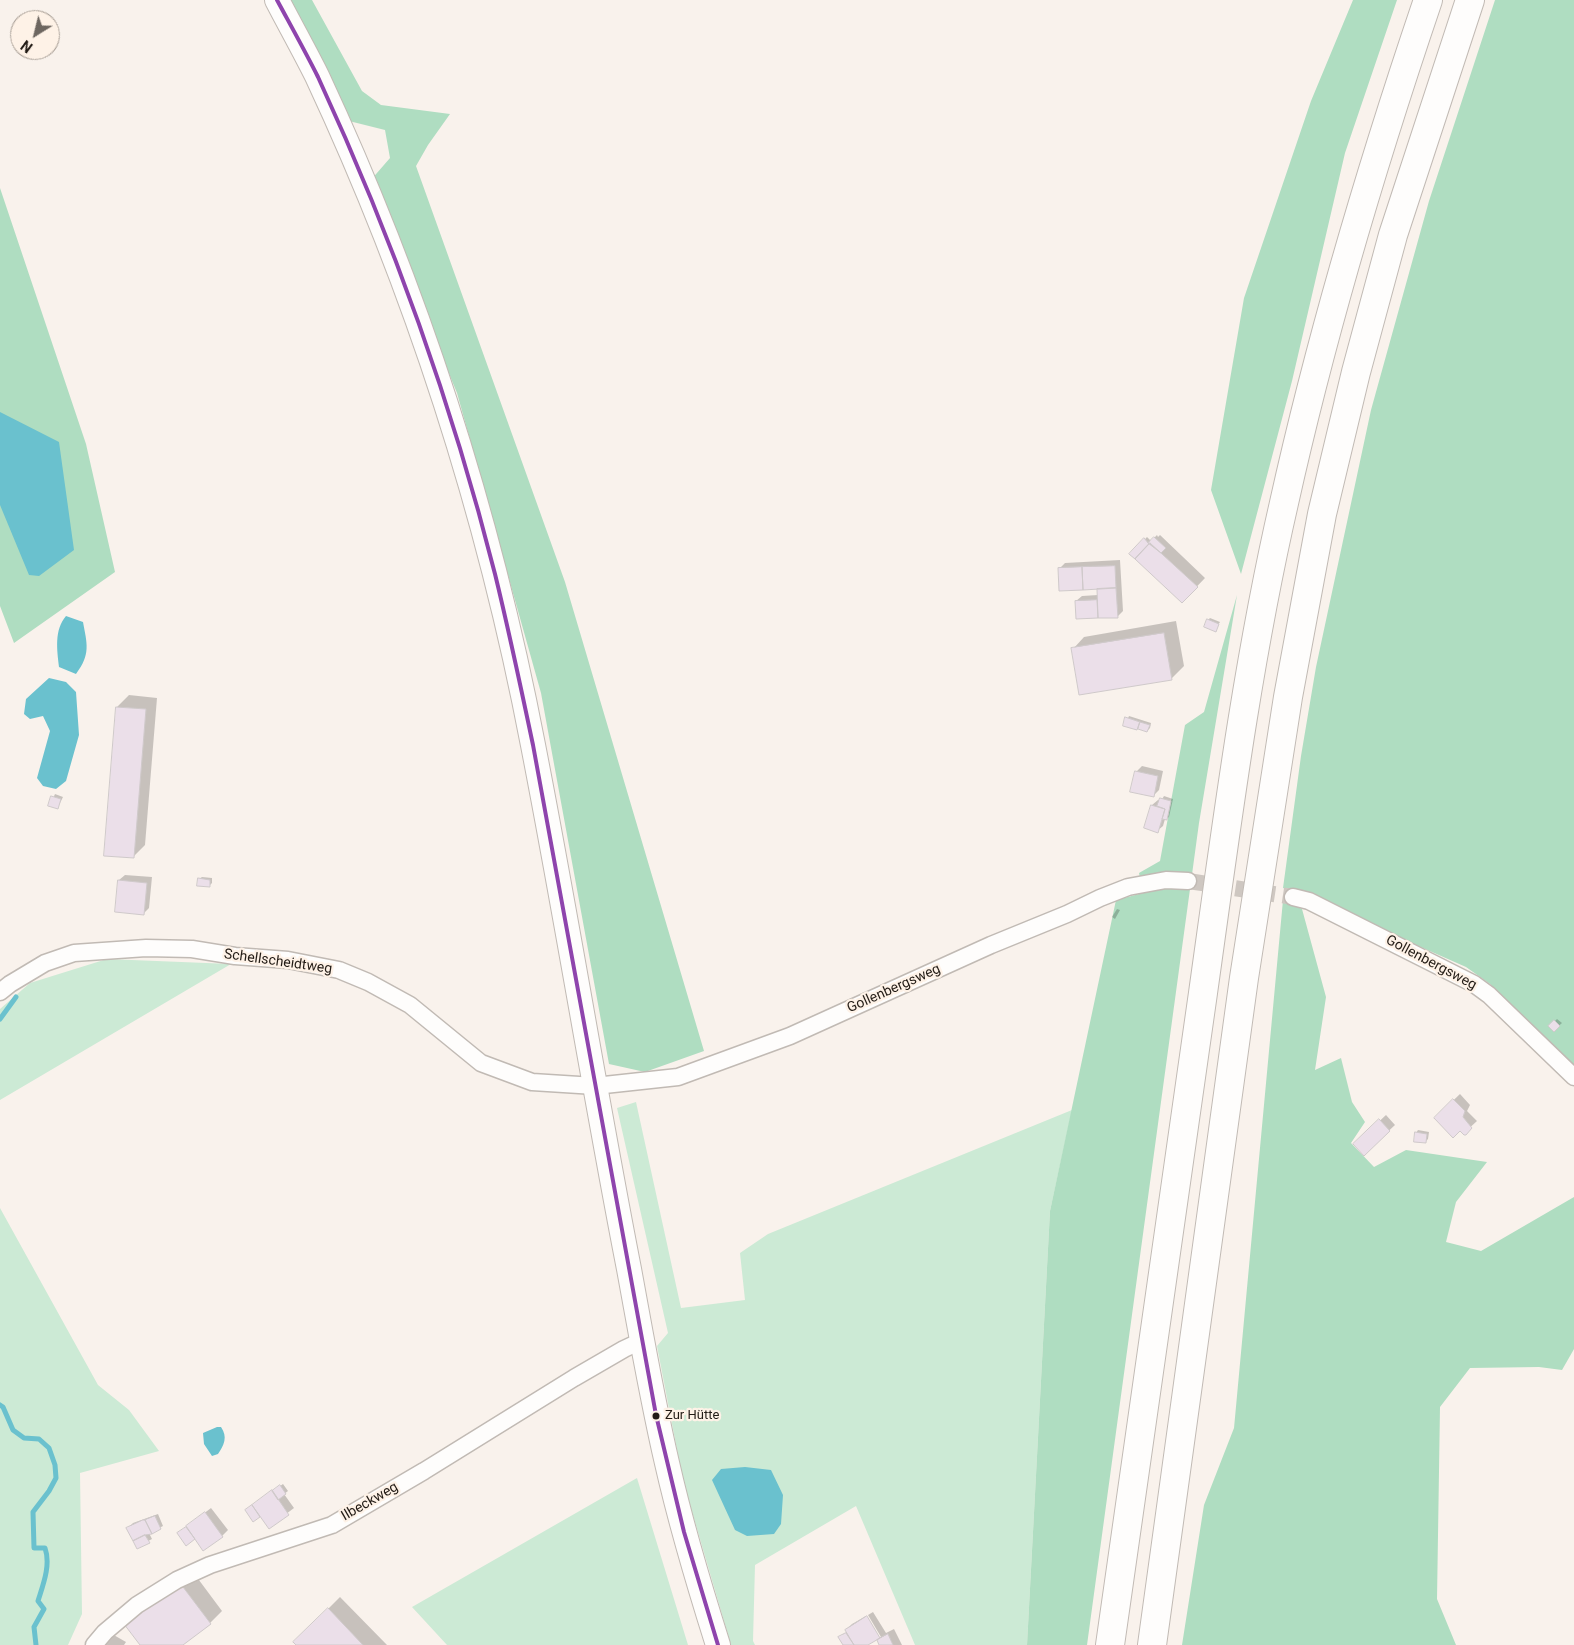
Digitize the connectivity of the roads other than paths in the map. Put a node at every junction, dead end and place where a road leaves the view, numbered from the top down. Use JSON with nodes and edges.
{"nodes":[{"id":1,"x":277,"y":0,"type":"edge"},
{"id":2,"x":1428,"y":0,"type":"edge"},
{"id":3,"x":1470,"y":0,"type":"edge"},
{"id":4,"x":1188,"y":881,"type":"tunnel mouth"},
{"id":5,"x":1293,"y":897,"type":"tunnel mouth"},
{"id":6,"x":0,"y":992,"type":"edge"},
{"id":7,"x":1574,"y":1077,"type":"edge"},
{"id":8,"x":595,"y":1086,"type":"junction"},
{"id":9,"x":641,"y":1341,"type":"junction"},
{"id":10,"x":94,"y":1645,"type":"edge"},
{"id":11,"x":718,"y":1645,"type":"edge"},
{"id":12,"x":1110,"y":1645,"type":"edge"},
{"id":13,"x":1152,"y":1645,"type":"edge"}],
"edges":[{"from":1,"to":8,"type":"main road"},
{"from":2,"to":12,"type":"highway"},
{"from":3,"to":13,"type":"highway"},
{"from":4,"to":8,"type":"street","name":"Gollenbergsweg"},
{"from":5,"to":7,"type":"street","name":"Gollenbergsweg"},
{"from":6,"to":8,"type":"street","name":"Schellscheidtweg"},
{"from":8,"to":9,"type":"main road"},
{"from":9,"to":10,"type":"street","name":"Ilbeckweg"},
{"from":9,"to":11,"type":"main road"}]}
